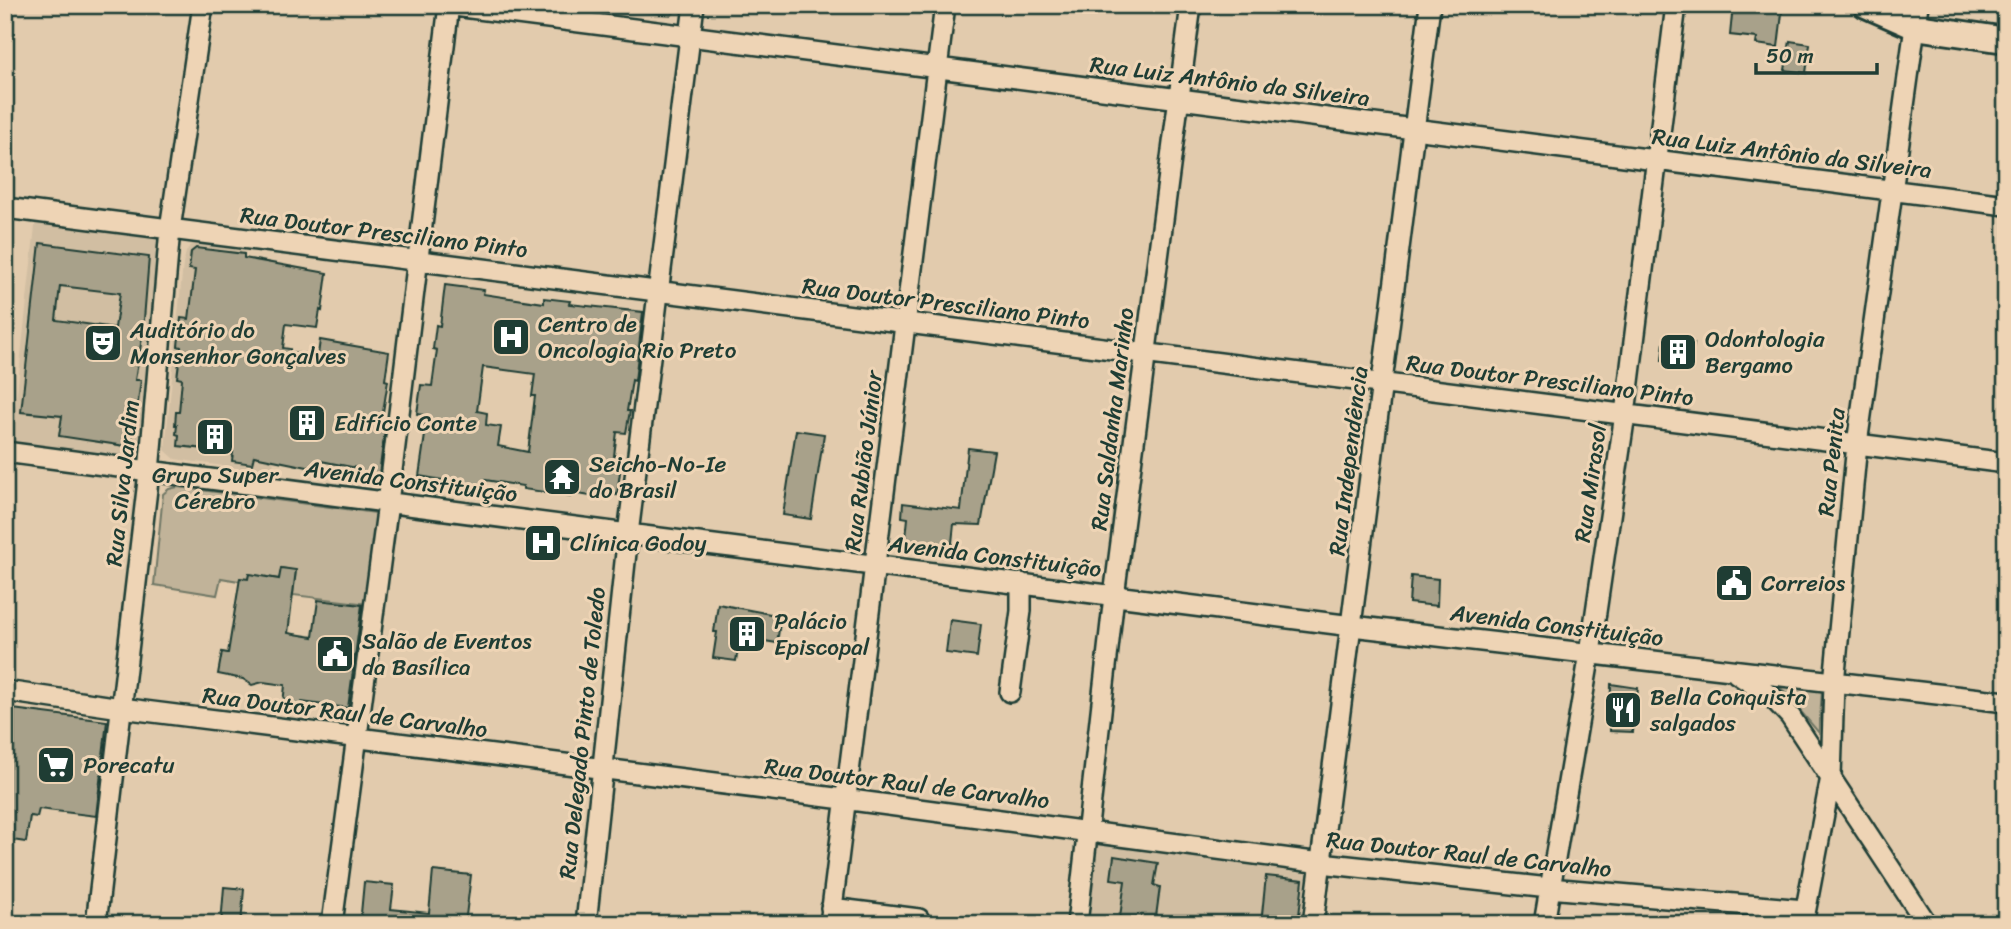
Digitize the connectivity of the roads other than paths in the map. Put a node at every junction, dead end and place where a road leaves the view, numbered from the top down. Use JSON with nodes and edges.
{"nodes":[{"id":1,"x":203,"y":5,"type":"edge"},
{"id":2,"x":448,"y":5,"type":"edge"},
{"id":3,"x":694,"y":5,"type":"edge"},
{"id":4,"x":945,"y":5,"type":"edge"},
{"id":5,"x":1191,"y":5,"type":"edge"},
{"id":6,"x":1430,"y":5,"type":"edge"},
{"id":7,"x":1676,"y":5,"type":"edge"},
{"id":8,"x":1866,"y":5,"type":"edge"},
{"id":9,"x":1917,"y":16,"type":"edge"},
{"id":10,"x":690,"y":37,"type":"junction"},
{"id":11,"x":2006,"y":40,"type":"edge"},
{"id":12,"x":937,"y":68,"type":"junction"},
{"id":13,"x":1179,"y":99,"type":"junction"},
{"id":14,"x":1416,"y":129,"type":"junction"},
{"id":15,"x":1656,"y":160,"type":"junction"},
{"id":16,"x":1891,"y":190,"type":"junction"},
{"id":17,"x":2006,"y":205,"type":"edge"},
{"id":18,"x":5,"y":208,"type":"edge"},
{"id":19,"x":170,"y":229,"type":"junction"},
{"id":20,"x":416,"y":260,"type":"junction"},
{"id":21,"x":658,"y":291,"type":"junction"},
{"id":22,"x":905,"y":323,"type":"junction"},
{"id":23,"x":1146,"y":353,"type":"junction"},
{"id":24,"x":1383,"y":384,"type":"junction"},
{"id":25,"x":1625,"y":414,"type":"junction"},
{"id":26,"x":1857,"y":444,"type":"junction"},
{"id":27,"x":5,"y":452,"type":"edge"},
{"id":28,"x":2006,"y":463,"type":"edge"},
{"id":29,"x":149,"y":472,"type":"junction"},
{"id":30,"x":388,"y":503,"type":"junction"},
{"id":31,"x":628,"y":534,"type":"junction"},
{"id":32,"x":874,"y":565,"type":"junction"},
{"id":33,"x":1021,"y":583,"type":"junction"},
{"id":34,"x":1114,"y":596,"type":"junction"},
{"id":35,"x":1352,"y":626,"type":"junction"},
{"id":36,"x":1590,"y":653,"type":"junction"},
{"id":37,"x":1732,"y":670,"type":"junction"},
{"id":38,"x":1834,"y":683,"type":"junction"},
{"id":39,"x":5,"y":691,"type":"edge"},
{"id":40,"x":1010,"y":692,"type":"dead end"},
{"id":41,"x":2006,"y":702,"type":"edge"},
{"id":42,"x":121,"y":708,"type":"junction"},
{"id":43,"x":357,"y":738,"type":"junction"},
{"id":44,"x":603,"y":770,"type":"junction"},
{"id":45,"x":1831,"y":778,"type":"junction"},
{"id":46,"x":845,"y":799,"type":"junction"},
{"id":47,"x":1088,"y":832,"type":"junction"},
{"id":48,"x":1321,"y":863,"type":"junction"},
{"id":49,"x":1549,"y":888,"type":"junction"},
{"id":50,"x":830,"y":916,"type":"edge"},
{"id":51,"x":1804,"y":917,"type":"edge"},
{"id":52,"x":919,"y":919,"type":"dead end"},
{"id":53,"x":334,"y":923,"type":"edge"},
{"id":54,"x":96,"y":924,"type":"edge"},
{"id":55,"x":586,"y":924,"type":"edge"},
{"id":56,"x":1077,"y":924,"type":"edge"},
{"id":57,"x":1313,"y":924,"type":"edge"},
{"id":58,"x":1544,"y":924,"type":"edge"},
{"id":59,"x":1927,"y":924,"type":"edge"}],
"edges":[{"from":1,"to":19,"type":"street","name":"Rua Silva Jardim"},
{"from":2,"to":10,"type":"street","name":"Rua Luiz Antônio da Silveira"},
{"from":2,"to":20,"type":"street"},
{"from":3,"to":10,"type":"street","name":"Rua Delegado Pinto de Toledo"},
{"from":4,"to":12,"type":"street","name":"Rua Rubião Júnior"},
{"from":5,"to":13,"type":"street","name":"Rua Saldanha Marinho"},
{"from":6,"to":14,"type":"street","name":"Rua Independência"},
{"from":7,"to":15,"type":"street","name":"Rua Mirasol"},
{"from":8,"to":9,"type":"main road"},
{"from":9,"to":11,"type":"main road"},
{"from":9,"to":16,"type":"street","name":"Rua Penita"},
{"from":10,"to":12,"type":"street","name":"Rua Luiz Antônio da Silveira"},
{"from":10,"to":21,"type":"street","name":"Rua Delegado Pinto de Toledo"},
{"from":12,"to":13,"type":"street","name":"Rua Luiz Antônio da Silveira"},
{"from":12,"to":22,"type":"street","name":"Rua Rubião Júnior"},
{"from":13,"to":14,"type":"street","name":"Rua Luiz Antônio da Silveira"},
{"from":13,"to":23,"type":"street","name":"Rua Saldanha Marinho"},
{"from":14,"to":15,"type":"street","name":"Rua Luiz Antônio da Silveira"},
{"from":14,"to":24,"type":"street","name":"Rua Independência"},
{"from":15,"to":16,"type":"street","name":"Rua Luiz Antônio da Silveira"},
{"from":15,"to":25,"type":"street","name":"Rua Mirasol"},
{"from":16,"to":17,"type":"street","name":"Rua Luiz Antônio da Silveira"},
{"from":16,"to":26,"type":"street","name":"Rua Penita"},
{"from":18,"to":19,"type":"street","name":"Rua Doutor Presciliano Pinto"},
{"from":19,"to":20,"type":"street","name":"Rua Doutor Presciliano Pinto"},
{"from":19,"to":29,"type":"street","name":"Rua Silva Jardim"},
{"from":20,"to":21,"type":"street","name":"Rua Doutor Presciliano Pinto"},
{"from":20,"to":30,"type":"street"},
{"from":21,"to":22,"type":"street","name":"Rua Doutor Presciliano Pinto"},
{"from":21,"to":31,"type":"street","name":"Rua Delegado Pinto de Toledo"},
{"from":22,"to":23,"type":"street","name":"Rua Doutor Presciliano Pinto"},
{"from":22,"to":32,"type":"street","name":"Rua Rubião Júnior"},
{"from":23,"to":24,"type":"street","name":"Rua Doutor Presciliano Pinto"},
{"from":23,"to":34,"type":"street","name":"Rua Saldanha Marinho"},
{"from":24,"to":25,"type":"street","name":"Rua Doutor Presciliano Pinto"},
{"from":24,"to":35,"type":"street","name":"Rua Independência"},
{"from":25,"to":26,"type":"street","name":"Rua Doutor Presciliano Pinto"},
{"from":25,"to":36,"type":"street","name":"Rua Mirasol"},
{"from":26,"to":28,"type":"street","name":"Rua Doutor Presciliano Pinto"},
{"from":26,"to":38,"type":"street","name":"Rua Penita"},
{"from":27,"to":29,"type":"street","name":"Avenida Constituição"},
{"from":29,"to":30,"type":"street","name":"Avenida Constituição"},
{"from":29,"to":42,"type":"street","name":"Rua Silva Jardim"},
{"from":30,"to":31,"type":"street","name":"Avenida Constituição"},
{"from":30,"to":43,"type":"street"},
{"from":31,"to":32,"type":"street","name":"Avenida Constituição"},
{"from":31,"to":44,"type":"street","name":"Rua Delegado Pinto de Toledo"},
{"from":32,"to":33,"type":"street","name":"Avenida Constituição"},
{"from":32,"to":46,"type":"street","name":"Rua Rubião Júnior"},
{"from":33,"to":34,"type":"street","name":"Avenida Constituição"},
{"from":33,"to":40,"type":"street"},
{"from":34,"to":35,"type":"street","name":"Avenida Constituição"},
{"from":34,"to":47,"type":"street","name":"Rua Saldanha Marinho"},
{"from":35,"to":36,"type":"street","name":"Avenida Constituição"},
{"from":35,"to":48,"type":"street","name":"Rua Independência"},
{"from":36,"to":37,"type":"street","name":"Avenida Constituição"},
{"from":36,"to":49,"type":"street","name":"Rua Mirasol"},
{"from":37,"to":38,"type":"street","name":"Avenida Constituição"},
{"from":37,"to":45,"type":"street"},
{"from":38,"to":41,"type":"street","name":"Avenida Constituição"},
{"from":38,"to":45,"type":"street","name":"Rua Penita"},
{"from":39,"to":42,"type":"street","name":"Rua Doutor Raul de Carvalho"},
{"from":42,"to":43,"type":"street","name":"Rua Doutor Raul de Carvalho"},
{"from":42,"to":54,"type":"street","name":"Rua Silva Jardim"},
{"from":43,"to":44,"type":"street","name":"Rua Doutor Raul de Carvalho"},
{"from":43,"to":53,"type":"street"},
{"from":44,"to":46,"type":"street","name":"Rua Doutor Raul de Carvalho"},
{"from":44,"to":55,"type":"street","name":"Rua Delegado Pinto de Toledo"},
{"from":45,"to":51,"type":"street","name":"Rua Penita"},
{"from":45,"to":59,"type":"street"},
{"from":46,"to":47,"type":"street","name":"Rua Doutor Raul de Carvalho"},
{"from":46,"to":50,"type":"street","name":"Rua Rubião Júnior"},
{"from":47,"to":48,"type":"street","name":"Rua Doutor Raul de Carvalho"},
{"from":47,"to":56,"type":"street","name":"Rua Saldanha Marinho"},
{"from":48,"to":49,"type":"street","name":"Rua Doutor Raul de Carvalho"},
{"from":48,"to":57,"type":"street","name":"Rua Independência"},
{"from":49,"to":51,"type":"street","name":"Rua Doutor Raul de Carvalho"},
{"from":49,"to":58,"type":"street","name":"Rua Mirasol"},
{"from":50,"to":52,"type":"street"}]}
